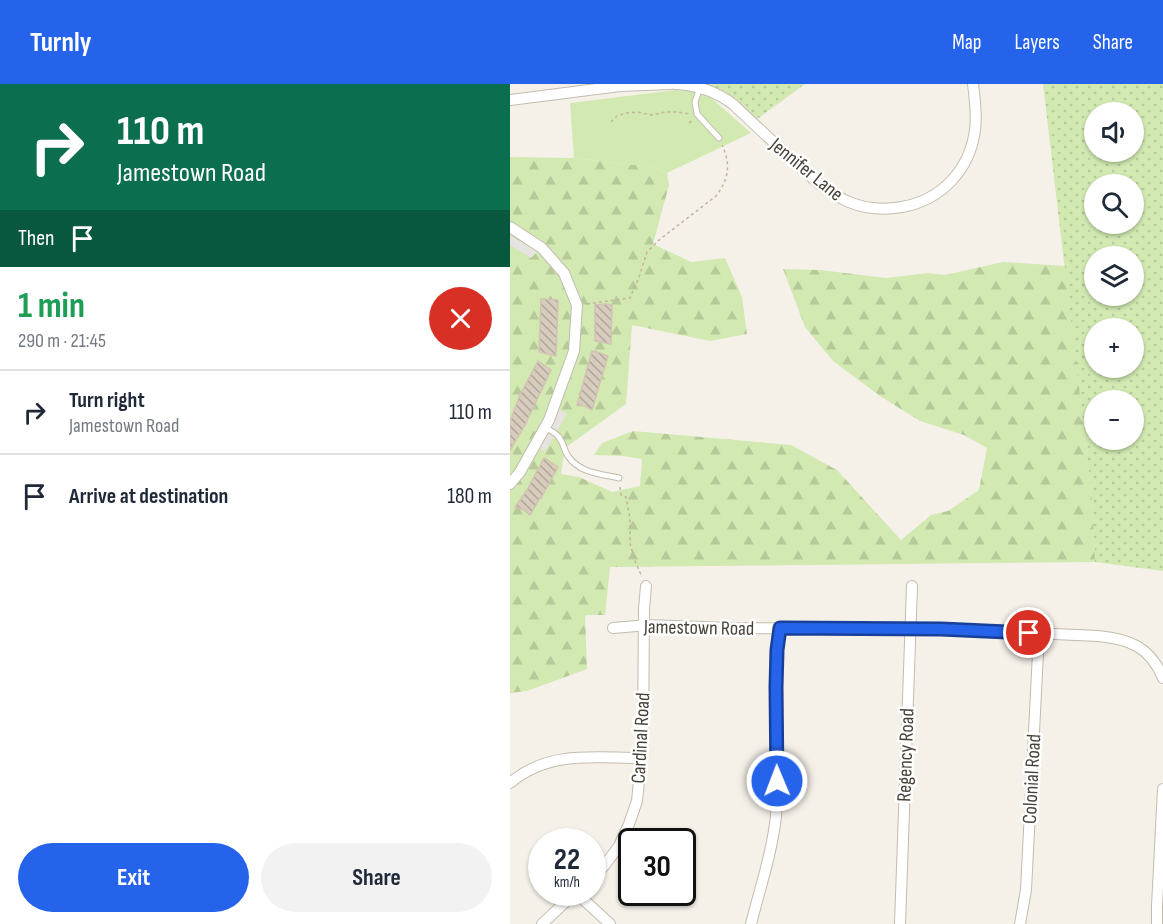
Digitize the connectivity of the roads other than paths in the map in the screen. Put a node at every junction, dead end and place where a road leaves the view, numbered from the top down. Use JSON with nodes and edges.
{"nodes":[{"id":1,"x":670,"y":84,"type":"edge"},
{"id":2,"x":675,"y":84,"type":"edge"},
{"id":3,"x":973,"y":84,"type":"edge"},
{"id":4,"x":700,"y":87,"type":"junction"},
{"id":5,"x":510,"y":100,"type":"edge"},
{"id":6,"x":719,"y":138,"type":"road end"},
{"id":7,"x":510,"y":227,"type":"edge"},
{"id":8,"x":545,"y":428,"type":"junction"},
{"id":9,"x":619,"y":478,"type":"road end"},
{"id":10,"x":510,"y":484,"type":"edge"},
{"id":11,"x":646,"y":586,"type":"road end"},
{"id":12,"x":912,"y":586,"type":"dead end"},
{"id":13,"x":644,"y":626,"type":"junction"},
{"id":14,"x":613,"y":628,"type":"dead end"},
{"id":15,"x":780,"y":628,"type":"junction"},
{"id":16,"x":909,"y":629,"type":"junction"},
{"id":17,"x":1039,"y":633,"type":"junction"},
{"id":18,"x":1163,"y":678,"type":"edge"},
{"id":19,"x":641,"y":758,"type":"junction"},
{"id":20,"x":510,"y":783,"type":"edge"},
{"id":21,"x":1163,"y":789,"type":"edge"},
{"id":22,"x":606,"y":862,"type":"edge"},
{"id":23,"x":562,"y":906,"type":"edge"},
{"id":24,"x":590,"y":906,"type":"edge"},
{"id":25,"x":542,"y":924,"type":"edge"},
{"id":26,"x":610,"y":924,"type":"edge"},
{"id":27,"x":751,"y":924,"type":"edge"},
{"id":28,"x":900,"y":924,"type":"edge"},
{"id":29,"x":1020,"y":924,"type":"edge"},
{"id":30,"x":1157,"y":924,"type":"edge"}],
"edges":[{"from":1,"to":5,"type":"street"},
{"from":2,"to":4,"type":"street","name":"Jennifer Lane"},
{"from":3,"to":4,"type":"street","name":"Jennifer Lane"},
{"from":4,"to":6,"type":"lane"},
{"from":7,"to":8,"type":"street"},
{"from":8,"to":9,"type":"lane"},
{"from":8,"to":10,"type":"street"},
{"from":11,"to":13,"type":"street","name":"Cardinal Road"},
{"from":12,"to":16,"type":"street","name":"Regency Road"},
{"from":13,"to":14,"type":"street","name":"Jamestown Road"},
{"from":13,"to":15,"type":"street","name":"Jamestown Road"},
{"from":13,"to":19,"type":"street","name":"Cardinal Road"},
{"from":15,"to":16,"type":"street","name":"Jamestown Road"},
{"from":15,"to":27,"type":"street"},
{"from":16,"to":17,"type":"street","name":"Jamestown Road"},
{"from":16,"to":28,"type":"street","name":"Regency Road"},
{"from":17,"to":18,"type":"street","name":"Jamestown Road"},
{"from":17,"to":29,"type":"street","name":"Colonial Road"},
{"from":19,"to":20,"type":"street"},
{"from":19,"to":22,"type":"street","name":"Cardinal Road"},
{"from":21,"to":30,"type":"street"},
{"from":23,"to":25,"type":"street"},
{"from":24,"to":26,"type":"street"}]}
